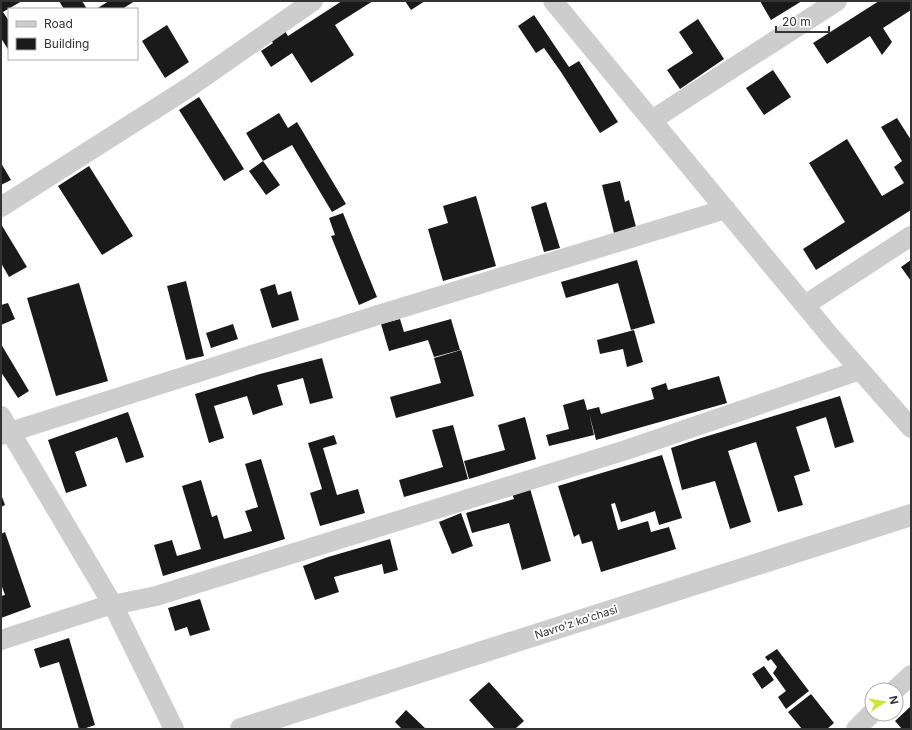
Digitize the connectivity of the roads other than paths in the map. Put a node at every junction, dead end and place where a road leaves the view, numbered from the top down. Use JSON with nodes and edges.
{"nodes":[{"id":1,"x":313,"y":1,"type":"edge"},
{"id":2,"x":553,"y":1,"type":"edge"},
{"id":3,"x":837,"y":1,"type":"edge"},
{"id":4,"x":652,"y":120,"type":"junction"},
{"id":5,"x":1,"y":207,"type":"edge"},
{"id":6,"x":726,"y":209,"type":"junction"},
{"id":7,"x":911,"y":236,"type":"edge"},
{"id":8,"x":805,"y":305,"type":"junction"},
{"id":9,"x":860,"y":370,"type":"junction"},
{"id":10,"x":4,"y":427,"type":"edge"},
{"id":11,"x":911,"y":428,"type":"edge"},
{"id":12,"x":911,"y":515,"type":"edge"},
{"id":13,"x":113,"y":605,"type":"junction"},
{"id":14,"x":1,"y":640,"type":"edge"},
{"id":15,"x":911,"y":675,"type":"edge"},
{"id":16,"x":904,"y":682,"type":"edge"},
{"id":17,"x":864,"y":721,"type":"edge"},
{"id":18,"x":174,"y":729,"type":"edge"},
{"id":19,"x":241,"y":729,"type":"edge"},
{"id":20,"x":856,"y":729,"type":"edge"}],
"edges":[{"from":1,"to":5,"type":"street"},
{"from":2,"to":4,"type":"street"},
{"from":3,"to":4,"type":"street"},
{"from":4,"to":6,"type":"street"},
{"from":6,"to":8,"type":"street"},
{"from":6,"to":10,"type":"street"},
{"from":7,"to":8,"type":"street"},
{"from":8,"to":9,"type":"street"},
{"from":9,"to":11,"type":"street"},
{"from":9,"to":13,"type":"street"},
{"from":10,"to":13,"type":"street"},
{"from":12,"to":19,"type":"street","name":"Navro'z ko'chasi"},
{"from":13,"to":14,"type":"street"},
{"from":13,"to":18,"type":"street"},
{"from":15,"to":16,"type":"street"},
{"from":17,"to":20,"type":"street"}]}
